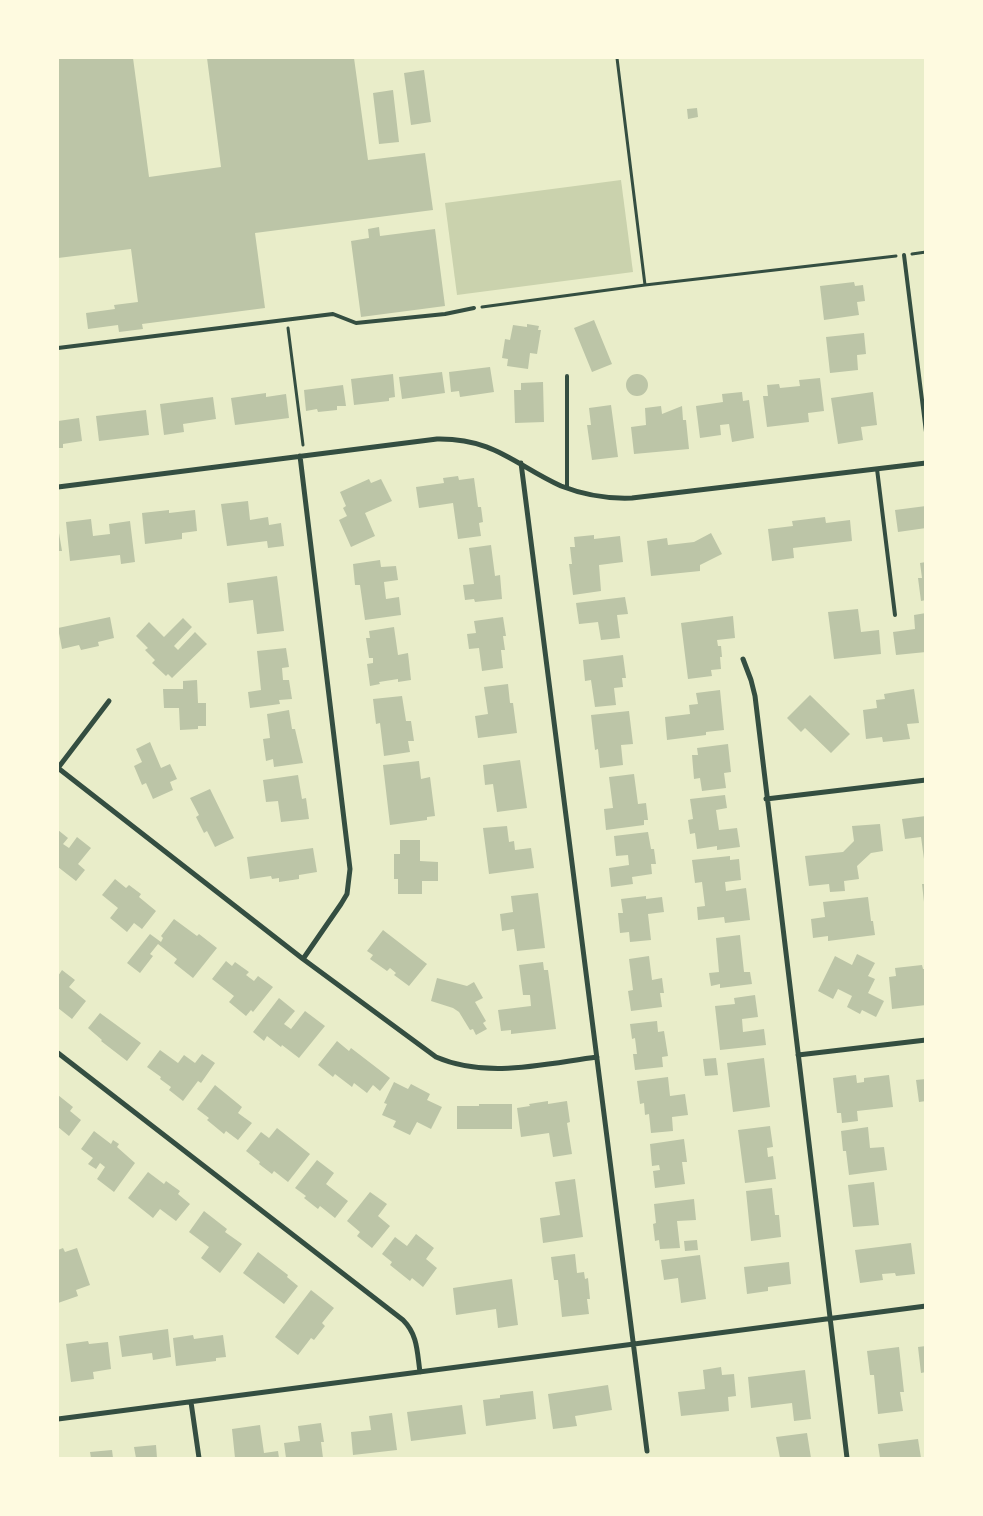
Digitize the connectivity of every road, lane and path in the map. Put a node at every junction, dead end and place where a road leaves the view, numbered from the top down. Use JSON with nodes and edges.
{"nodes":[{"id":1,"x":616,"y":58,"type":"edge"},
{"id":2,"x":926,"y":252,"type":"edge"},
{"id":3,"x":904,"y":255,"type":"junction"},
{"id":4,"x":644,"y":285,"type":"junction"},
{"id":5,"x":474,"y":308,"type":"joint"},
{"id":6,"x":287,"y":320,"type":"junction"},
{"id":7,"x":58,"y":348,"type":"edge"},
{"id":8,"x":567,"y":376,"type":"dead end"},
{"id":9,"x":926,"y":432,"type":"edge"},
{"id":10,"x":302,"y":456,"type":"junction"},
{"id":11,"x":521,"y":463,"type":"junction"},
{"id":12,"x":926,"y":463,"type":"edge"},
{"id":13,"x":877,"y":468,"type":"junction"},
{"id":14,"x":58,"y":487,"type":"edge"},
{"id":15,"x":567,"y":488,"type":"junction"},
{"id":16,"x":895,"y":615,"type":"dead end"},
{"id":17,"x":743,"y":659,"type":"dead end"},
{"id":18,"x":109,"y":701,"type":"dead end"},
{"id":19,"x":58,"y":768,"type":"edge"},
{"id":20,"x":926,"y":780,"type":"edge"},
{"id":21,"x":766,"y":799,"type":"junction"},
{"id":22,"x":303,"y":959,"type":"junction"},
{"id":23,"x":926,"y":1040,"type":"edge"},
{"id":24,"x":58,"y":1053,"type":"edge"},
{"id":25,"x":798,"y":1055,"type":"junction"},
{"id":26,"x":597,"y":1057,"type":"junction"},
{"id":27,"x":926,"y":1306,"type":"edge"},
{"id":28,"x":830,"y":1318,"type":"junction"},
{"id":29,"x":633,"y":1343,"type":"junction"},
{"id":30,"x":420,"y":1372,"type":"junction"},
{"id":31,"x":191,"y":1402,"type":"junction"},
{"id":32,"x":58,"y":1419,"type":"edge"},
{"id":33,"x":647,"y":1451,"type":"dead end"},
{"id":34,"x":199,"y":1458,"type":"edge"},
{"id":35,"x":847,"y":1458,"type":"edge"}],
"edges":[{"from":1,"to":4,"type":"path"},
{"from":2,"to":3,"type":"path"},
{"from":3,"to":4,"type":"path"},
{"from":3,"to":9,"type":"lane"},
{"from":4,"to":5,"type":"path"},
{"from":5,"to":6,"type":"lane"},
{"from":6,"to":7,"type":"lane"},
{"from":6,"to":10,"type":"path"},
{"from":8,"to":15,"type":"lane"},
{"from":10,"to":11,"type":"street"},
{"from":10,"to":14,"type":"street"},
{"from":10,"to":22,"type":"street"},
{"from":11,"to":15,"type":"street"},
{"from":11,"to":26,"type":"street"},
{"from":12,"to":13,"type":"street"},
{"from":13,"to":15,"type":"street"},
{"from":13,"to":16,"type":"lane"},
{"from":17,"to":21,"type":"street"},
{"from":18,"to":19,"type":"street"},
{"from":19,"to":22,"type":"street"},
{"from":20,"to":21,"type":"street"},
{"from":21,"to":25,"type":"street"},
{"from":22,"to":26,"type":"street"},
{"from":23,"to":25,"type":"street"},
{"from":24,"to":30,"type":"street"},
{"from":25,"to":28,"type":"street"},
{"from":26,"to":29,"type":"street"},
{"from":27,"to":28,"type":"street"},
{"from":28,"to":29,"type":"street"},
{"from":28,"to":35,"type":"street"},
{"from":29,"to":30,"type":"street"},
{"from":29,"to":33,"type":"street"},
{"from":30,"to":31,"type":"street"},
{"from":31,"to":32,"type":"street"},
{"from":31,"to":34,"type":"street"}]}
